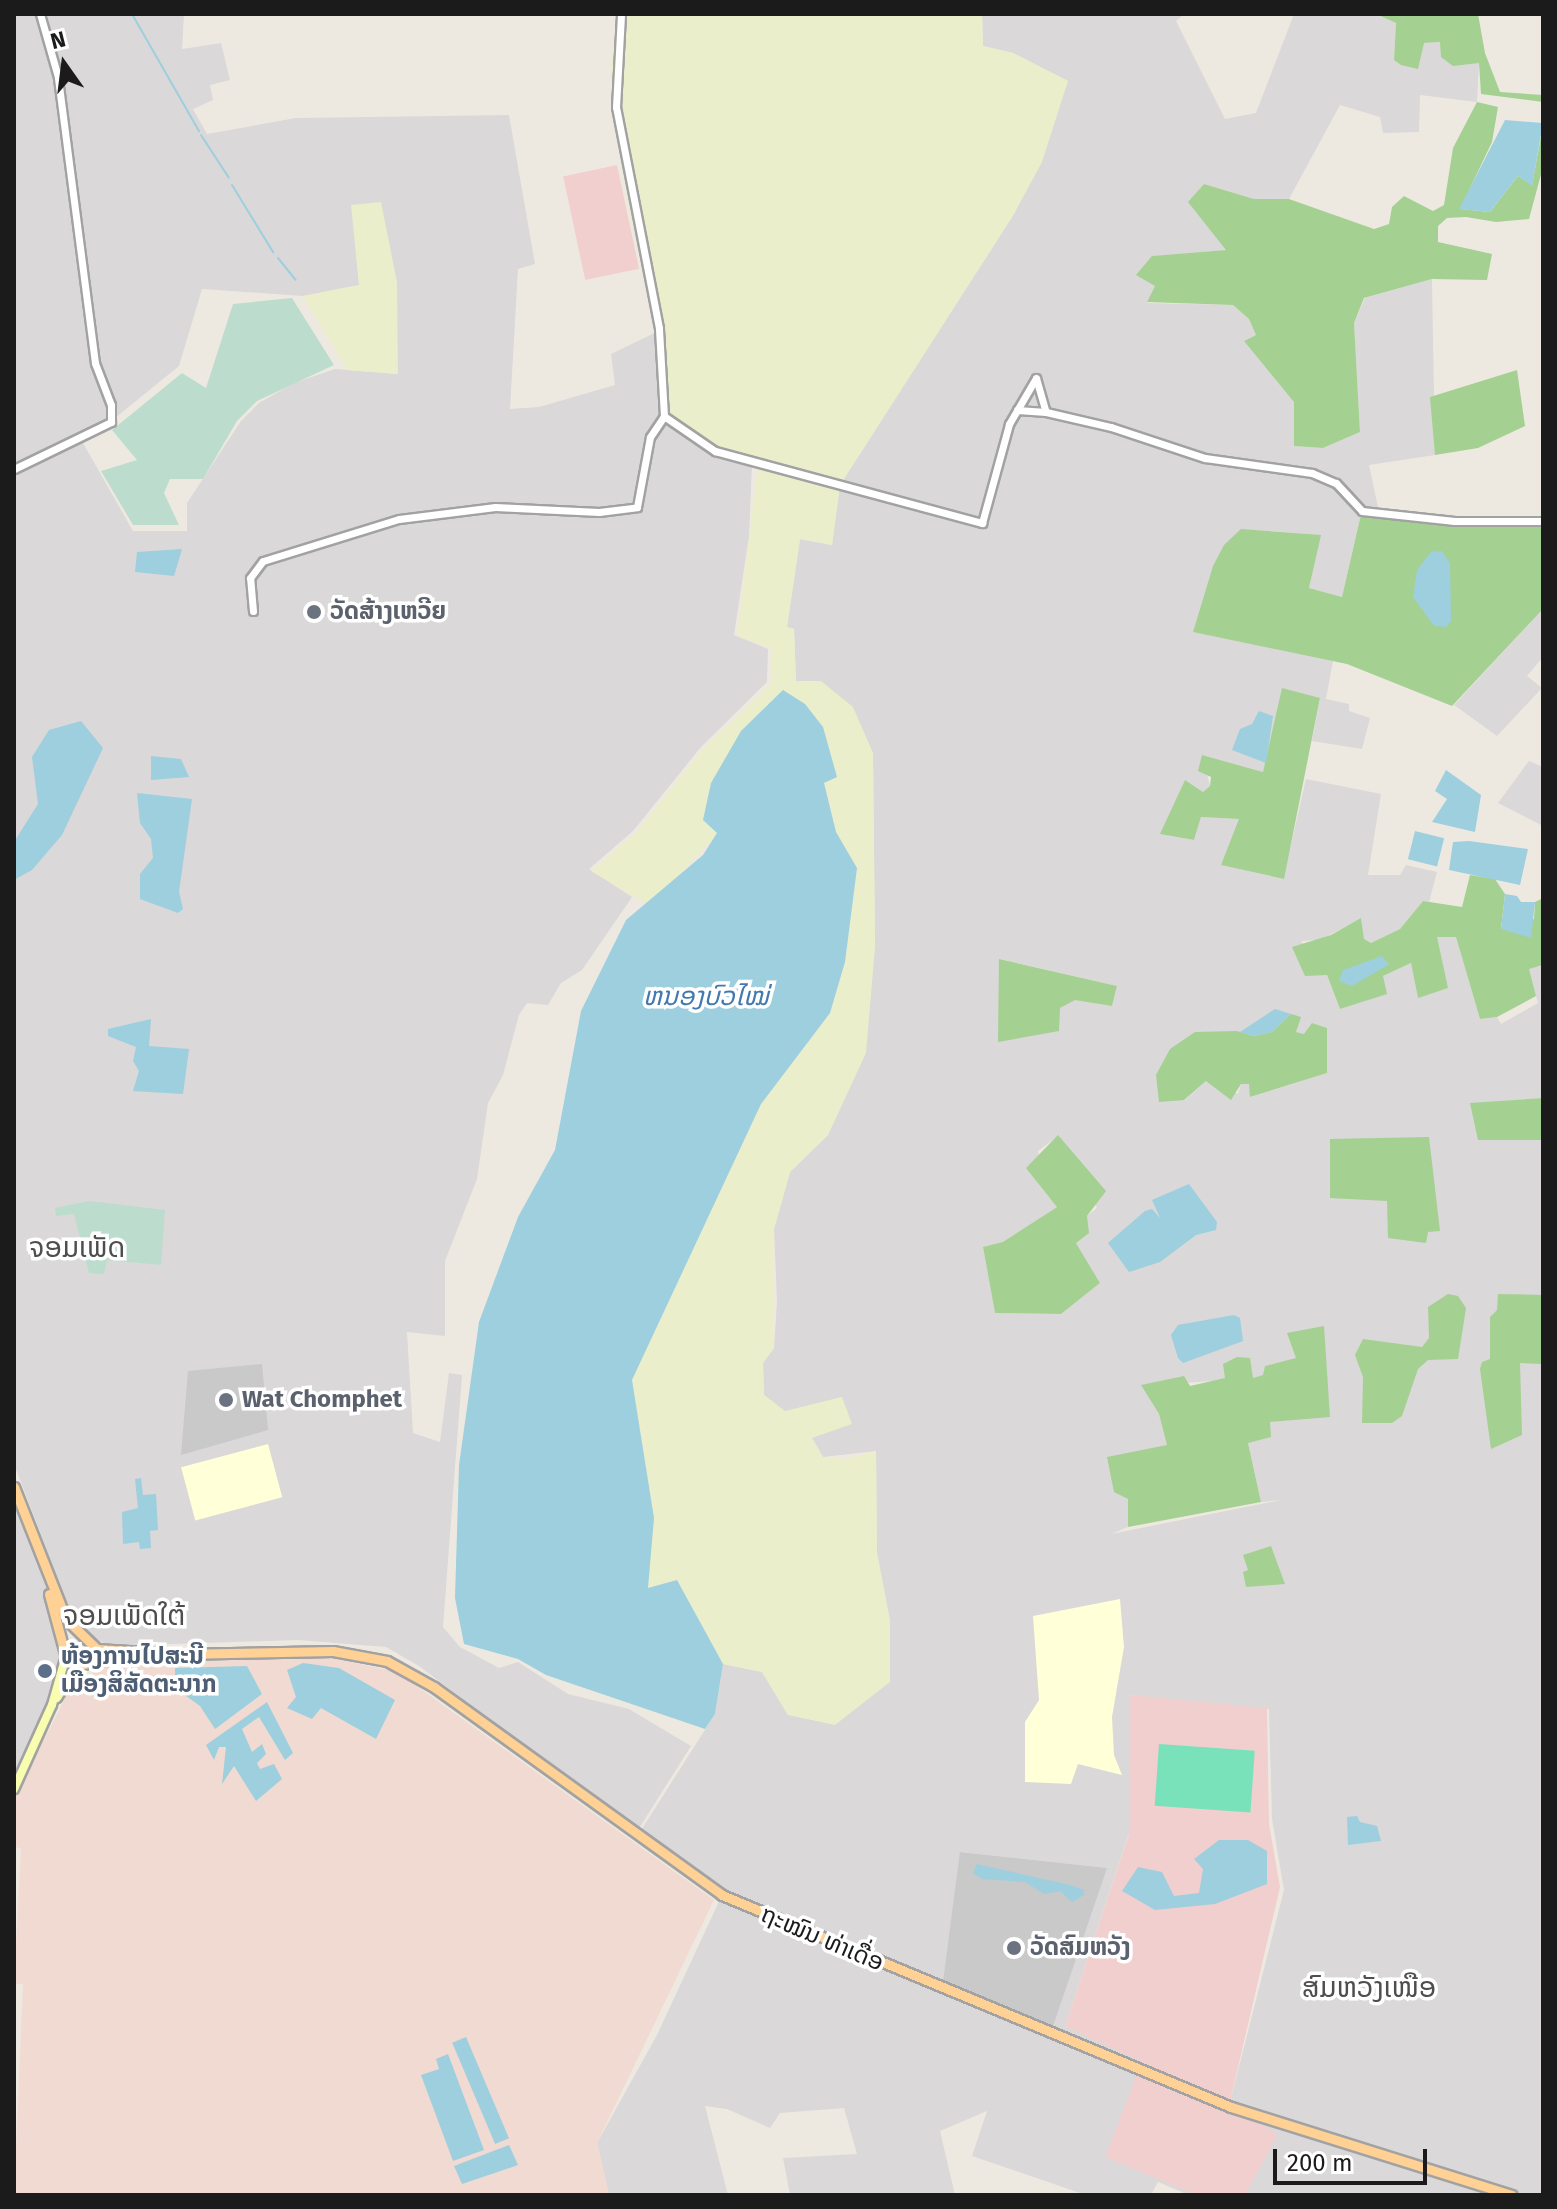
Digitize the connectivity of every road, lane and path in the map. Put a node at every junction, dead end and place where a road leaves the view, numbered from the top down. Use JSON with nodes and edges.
{"nodes":[{"id":1,"x":40,"y":14,"type":"edge"},
{"id":2,"x":621,"y":14,"type":"edge"},
{"id":3,"x":1017,"y":410,"type":"junction"},
{"id":4,"x":1046,"y":412,"type":"junction"},
{"id":5,"x":664,"y":416,"type":"junction"},
{"id":6,"x":14,"y":469,"type":"edge"},
{"id":7,"x":1543,"y":521,"type":"edge"},
{"id":8,"x":253,"y":611,"type":"dead end"},
{"id":9,"x":14,"y":1487,"type":"edge"},
{"id":10,"x":14,"y":1504,"type":"edge"},
{"id":11,"x":85,"y":1641,"type":"junction"},
{"id":12,"x":64,"y":1644,"type":"junction"},
{"id":13,"x":170,"y":1654,"type":"junction"},
{"id":14,"x":65,"y":1659,"type":"junction"},
{"id":15,"x":82,"y":1663,"type":"junction"},
{"id":16,"x":52,"y":1705,"type":"junction"},
{"id":17,"x":14,"y":1789,"type":"edge"},
{"id":18,"x":1512,"y":2195,"type":"edge"}],
"edges":[{"from":1,"to":6,"type":"street"},
{"from":2,"to":5,"type":"street"},
{"from":3,"to":4,"type":"street"},
{"from":3,"to":4,"type":"street"},
{"from":3,"to":5,"type":"street"},
{"from":4,"to":7,"type":"street"},
{"from":5,"to":8,"type":"street"},
{"from":9,"to":11,"type":"main road"},
{"from":10,"to":12,"type":"main road"},
{"from":11,"to":12,"type":"main road"},
{"from":11,"to":13,"type":"main road","name":"ຖະໝົນ ທ່າເດື່ອ"},
{"from":11,"to":15,"type":"main road"},
{"from":12,"to":14,"type":"main road"},
{"from":13,"to":15,"type":"main road","name":"ຖະໝົນ ທ່າເດື່ອ"},
{"from":13,"to":18,"type":"main road","name":"ຖະໝົນ ທ່າເດື່ອ"},
{"from":14,"to":15,"type":"main road"},
{"from":14,"to":16,"type":"main road"},
{"from":15,"to":16,"type":"main road"},
{"from":16,"to":17,"type":"main road"}]}
